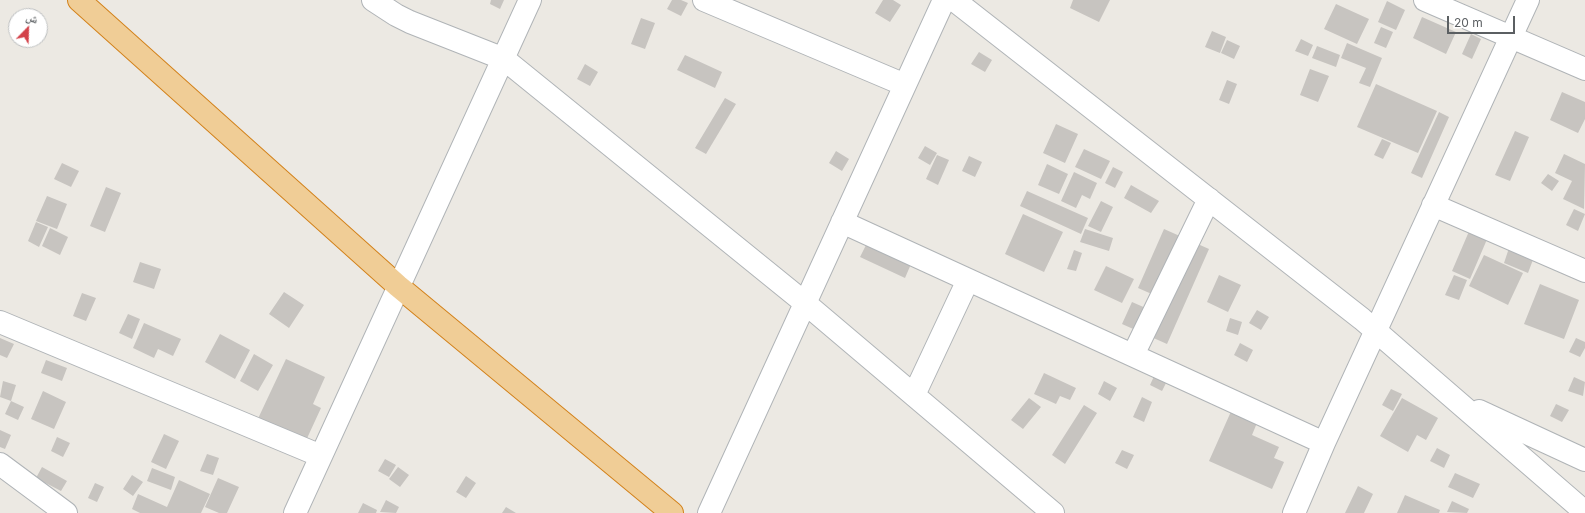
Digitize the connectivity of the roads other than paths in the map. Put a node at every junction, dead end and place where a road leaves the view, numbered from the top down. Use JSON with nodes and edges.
{"nodes":[{"id":1,"x":79,"y":0,"type":"edge"},
{"id":2,"x":373,"y":0,"type":"edge"},
{"id":3,"x":530,"y":0,"type":"edge"},
{"id":4,"x":704,"y":0,"type":"edge"},
{"id":5,"x":944,"y":0,"type":"edge"},
{"id":6,"x":954,"y":0,"type":"edge"},
{"id":7,"x":1425,"y":0,"type":"edge"},
{"id":8,"x":1528,"y":0,"type":"edge"},
{"id":9,"x":1512,"y":38,"type":"junction"},
{"id":10,"x":504,"y":59,"type":"junction"},
{"id":11,"x":1585,"y":69,"type":"edge"},
{"id":12,"x":905,"y":85,"type":"junction"},
{"id":13,"x":1209,"y":199,"type":"junction"},
{"id":14,"x":1433,"y":204,"type":"junction"},
{"id":15,"x":842,"y":222,"type":"junction"},
{"id":16,"x":1585,"y":271,"type":"edge"},
{"id":17,"x":968,"y":280,"type":"junction"},
{"id":18,"x":398,"y":286,"type":"junction"},
{"id":19,"x":805,"y":303,"type":"junction"},
{"id":20,"x":0,"y":322,"type":"edge"},
{"id":21,"x":1376,"y":332,"type":"junction"},
{"id":22,"x":1133,"y":355,"type":"junction"},
{"id":23,"x":914,"y":395,"type":"junction"},
{"id":24,"x":1456,"y":401,"type":"junction"},
{"id":25,"x":1324,"y":443,"type":"junction"},
{"id":26,"x":320,"y":456,"type":"junction"},
{"id":27,"x":1585,"y":460,"type":"edge"},
{"id":28,"x":0,"y":464,"type":"edge"},
{"id":29,"x":1585,"y":512,"type":"edge"},
{"id":30,"x":66,"y":513,"type":"edge"},
{"id":31,"x":295,"y":513,"type":"edge"},
{"id":32,"x":672,"y":513,"type":"edge"},
{"id":33,"x":709,"y":513,"type":"edge"},
{"id":34,"x":1053,"y":513,"type":"edge"},
{"id":35,"x":1294,"y":513,"type":"edge"}],
"edges":[{"from":1,"to":18,"type":"highway"},
{"from":2,"to":10,"type":"street"},
{"from":3,"to":10,"type":"street"},
{"from":4,"to":12,"type":"street"},
{"from":5,"to":12,"type":"street"},
{"from":6,"to":13,"type":"street"},
{"from":7,"to":9,"type":"street"},
{"from":8,"to":9,"type":"street"},
{"from":9,"to":11,"type":"street"},
{"from":9,"to":14,"type":"street"},
{"from":10,"to":18,"type":"street"},
{"from":10,"to":19,"type":"street"},
{"from":12,"to":15,"type":"street"},
{"from":13,"to":21,"type":"street"},
{"from":13,"to":22,"type":"street"},
{"from":14,"to":16,"type":"street"},
{"from":14,"to":21,"type":"street"},
{"from":15,"to":17,"type":"street"},
{"from":15,"to":19,"type":"street"},
{"from":17,"to":22,"type":"street"},
{"from":17,"to":23,"type":"street"},
{"from":18,"to":26,"type":"street"},
{"from":18,"to":32,"type":"highway"},
{"from":19,"to":23,"type":"street"},
{"from":19,"to":33,"type":"street"},
{"from":20,"to":26,"type":"street"},
{"from":21,"to":24,"type":"street"},
{"from":21,"to":25,"type":"street"},
{"from":22,"to":25,"type":"street"},
{"from":23,"to":34,"type":"street"},
{"from":24,"to":27,"type":"street"},
{"from":24,"to":29,"type":"street"},
{"from":25,"to":35,"type":"street"},
{"from":26,"to":31,"type":"street"},
{"from":28,"to":30,"type":"street"}]}
